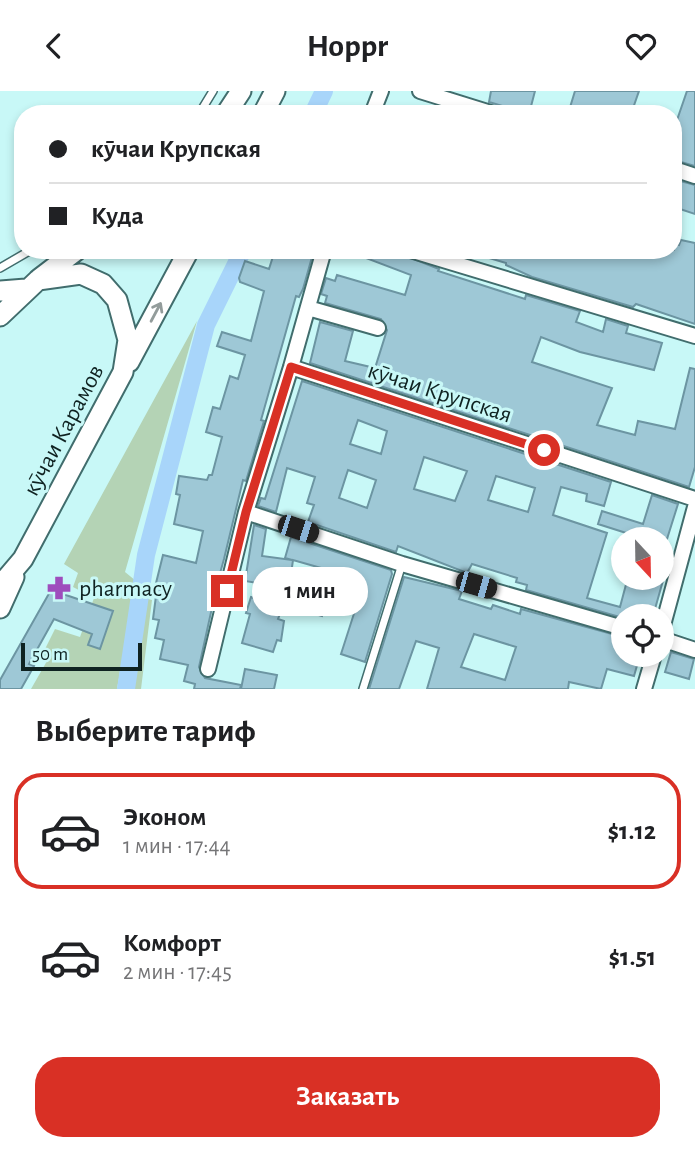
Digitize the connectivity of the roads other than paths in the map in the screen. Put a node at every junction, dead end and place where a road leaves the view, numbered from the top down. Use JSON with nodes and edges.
{"nodes":[{"id":1,"x":420,"y":91,"type":"edge"},
{"id":2,"x":465,"y":105,"type":"edge"},
{"id":3,"x":16,"y":259,"type":"edge"},
{"id":4,"x":65,"y":259,"type":"edge"},
{"id":5,"x":184,"y":259,"type":"edge"},
{"id":6,"x":322,"y":259,"type":"edge"},
{"id":7,"x":440,"y":259,"type":"edge"},
{"id":8,"x":0,"y":268,"type":"edge"},
{"id":9,"x":32,"y":284,"type":"junction"},
{"id":10,"x":0,"y":291,"type":"edge"},
{"id":11,"x":308,"y":308,"type":"junction"},
{"id":12,"x":0,"y":316,"type":"edge"},
{"id":13,"x":378,"y":328,"type":"dead end"},
{"id":14,"x":695,"y":336,"type":"edge"},
{"id":15,"x":291,"y":367,"type":"junction"},
{"id":16,"x":123,"y":372,"type":"junction"},
{"id":17,"x":695,"y":499,"type":"edge"},
{"id":18,"x":695,"y":507,"type":"edge"},
{"id":19,"x":246,"y":512,"type":"junction"},
{"id":20,"x":23,"y":559,"type":"junction"},
{"id":21,"x":402,"y":563,"type":"junction"},
{"id":22,"x":0,"y":586,"type":"edge"},
{"id":23,"x":669,"y":604,"type":"edge"},
{"id":24,"x":0,"y":608,"type":"edge"},
{"id":25,"x":611,"y":624,"type":"edge"},
{"id":26,"x":674,"y":643,"type":"edge"},
{"id":27,"x":695,"y":650,"type":"edge"},
{"id":28,"x":650,"y":667,"type":"edge"},
{"id":29,"x":208,"y":669,"type":"dead end"},
{"id":30,"x":363,"y":689,"type":"edge"},
{"id":31,"x":644,"y":689,"type":"edge"}],
"edges":[{"from":1,"to":2,"type":"street"},
{"from":3,"to":8,"type":"lane"},
{"from":4,"to":9,"type":"main road"},
{"from":16,"to":5,"type":"main road","one_way":true},
{"from":6,"to":11,"type":"street"},
{"from":7,"to":14,"type":"street"},
{"from":9,"to":10,"type":"main road","name":"кӯчаи Карамов"},
{"from":9,"to":12,"type":"main road"},
{"from":9,"to":16,"type":"main road","name":"кӯчаи Карамов"},
{"from":11,"to":13,"type":"street"},
{"from":11,"to":15,"type":"street"},
{"from":15,"to":17,"type":"street","name":"кӯчаи Крупская"},
{"from":15,"to":19,"type":"street"},
{"from":16,"to":20,"type":"main road","name":"кӯчаи Карамов"},
{"from":18,"to":23,"type":"street"},
{"from":19,"to":21,"type":"street"},
{"from":19,"to":29,"type":"street"},
{"from":20,"to":22,"type":"main road","name":"кӯчаи Карамов"},
{"from":20,"to":24,"type":"main road"},
{"from":21,"to":25,"type":"street"},
{"from":21,"to":30,"type":"lane"},
{"from":26,"to":27,"type":"street"},
{"from":28,"to":31,"type":"street"}]}
